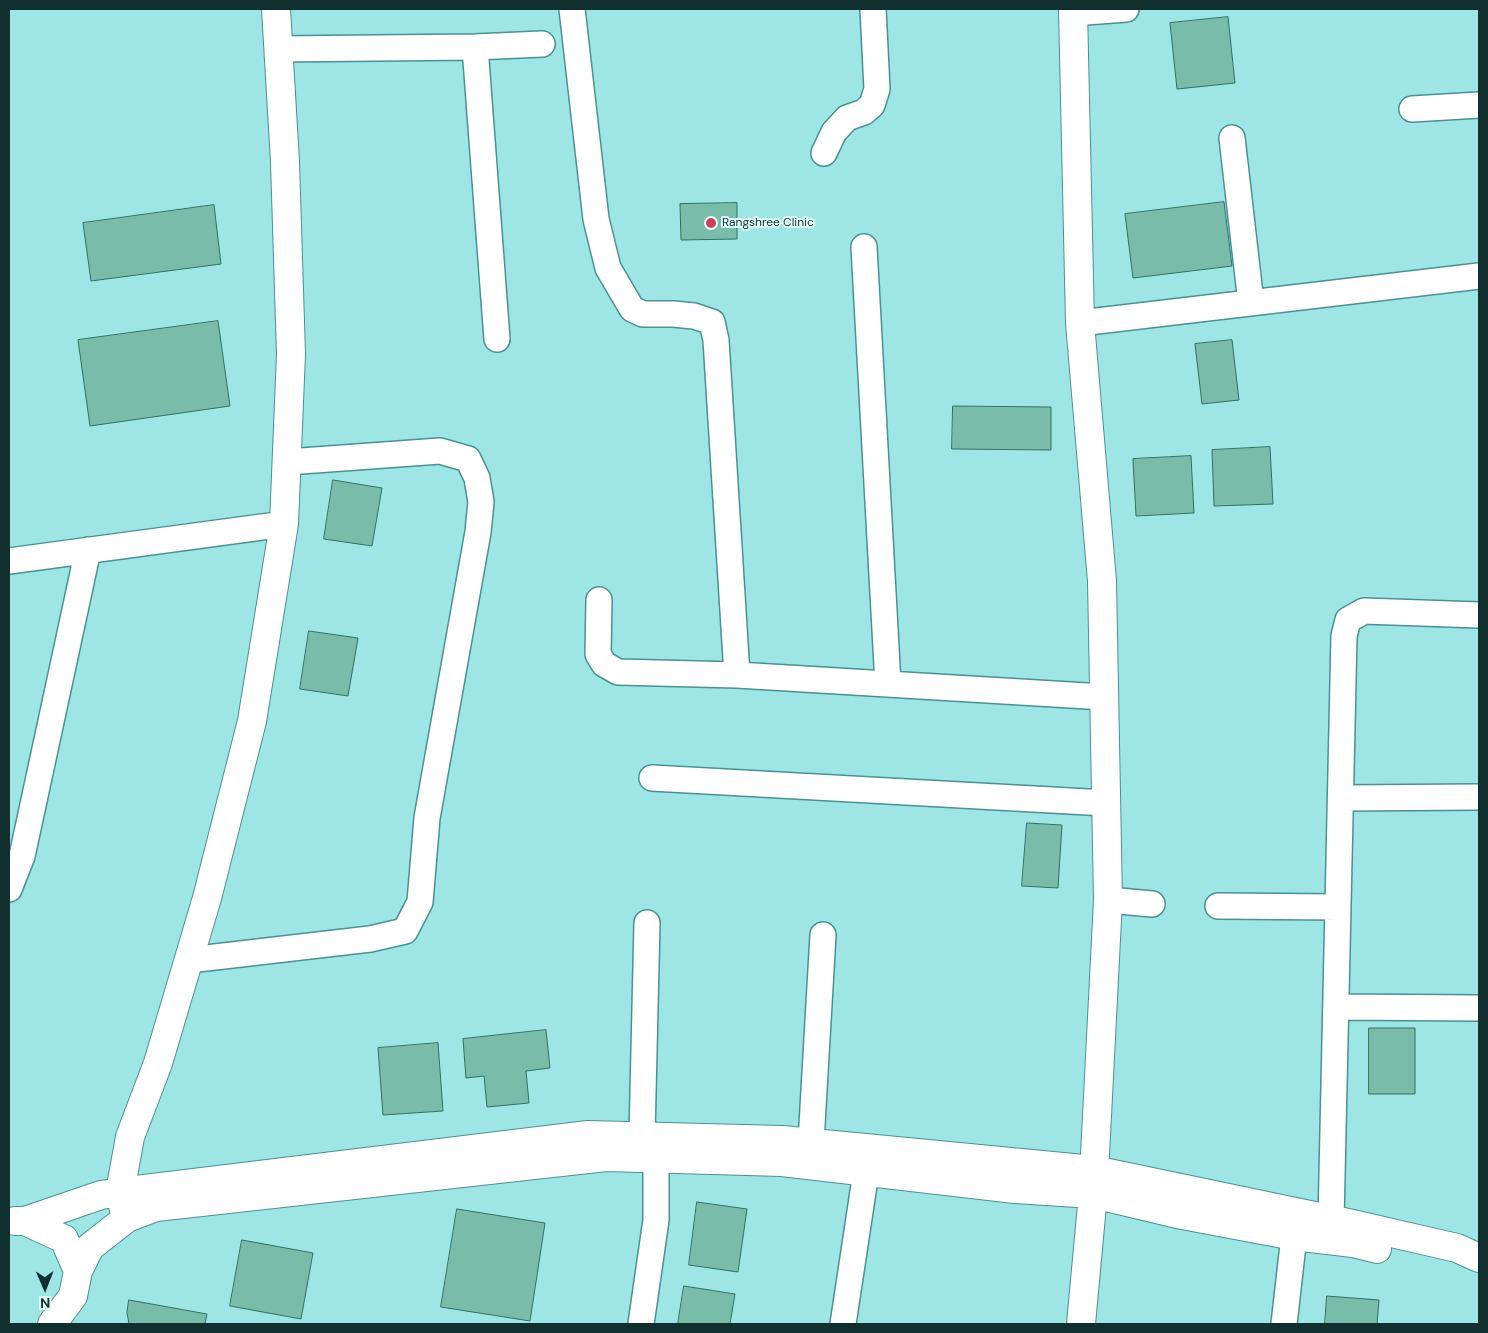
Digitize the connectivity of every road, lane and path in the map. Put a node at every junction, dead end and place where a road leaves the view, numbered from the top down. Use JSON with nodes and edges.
{"nodes":[{"id":1,"x":276,"y":9,"type":"edge"},
{"id":2,"x":572,"y":9,"type":"edge"},
{"id":3,"x":873,"y":9,"type":"edge"},
{"id":4,"x":1126,"y":9,"type":"edge"},
{"id":5,"x":1073,"y":11,"type":"edge"},
{"id":6,"x":542,"y":44,"type":"dead end"},
{"id":7,"x":476,"y":47,"type":"junction"},
{"id":8,"x":278,"y":49,"type":"junction"},
{"id":9,"x":1479,"y":105,"type":"edge"},
{"id":10,"x":1412,"y":109,"type":"dead end"},
{"id":11,"x":1232,"y":138,"type":"dead end"},
{"id":12,"x":824,"y":154,"type":"dead end"},
{"id":13,"x":864,"y":247,"type":"dead end"},
{"id":14,"x":1479,"y":276,"type":"edge"},
{"id":15,"x":1251,"y":303,"type":"junction"},
{"id":16,"x":1080,"y":323,"type":"junction"},
{"id":17,"x":497,"y":339,"type":"dead end"},
{"id":18,"x":286,"y":462,"type":"junction"},
{"id":19,"x":284,"y":524,"type":"junction"},
{"id":20,"x":88,"y":550,"type":"junction"},
{"id":21,"x":9,"y":561,"type":"edge"},
{"id":22,"x":598,"y":600,"type":"dead end"},
{"id":23,"x":1479,"y":614,"type":"edge"},
{"id":24,"x":737,"y":675,"type":"junction"},
{"id":25,"x":888,"y":684,"type":"junction"},
{"id":26,"x":1104,"y":697,"type":"junction"},
{"id":27,"x":652,"y":778,"type":"dead end"},
{"id":28,"x":1479,"y":797,"type":"edge"},
{"id":29,"x":1340,"y":798,"type":"junction"},
{"id":30,"x":1106,"y":804,"type":"junction"},
{"id":31,"x":9,"y":889,"type":"edge"},
{"id":32,"x":1108,"y":900,"type":"junction"},
{"id":33,"x":1152,"y":904,"type":"dead end"},
{"id":34,"x":1218,"y":906,"type":"dead end"},
{"id":35,"x":1338,"y":907,"type":"junction"},
{"id":36,"x":648,"y":922,"type":"dead end"},
{"id":37,"x":823,"y":936,"type":"dead end"},
{"id":38,"x":189,"y":960,"type":"junction"},
{"id":39,"x":1336,"y":1007,"type":"junction"},
{"id":40,"x":1479,"y":1008,"type":"edge"},
{"id":41,"x":642,"y":1136,"type":"junction"},
{"id":42,"x":811,"y":1142,"type":"junction"},
{"id":43,"x":656,"y":1159,"type":"junction"},
{"id":44,"x":866,"y":1172,"type":"junction"},
{"id":45,"x":1094,"y":1182,"type":"junction"},
{"id":46,"x":120,"y":1192,"type":"junction"},
{"id":47,"x":127,"y":1218,"type":"junction"},
{"id":48,"x":1331,"y":1220,"type":"junction"},
{"id":49,"x":17,"y":1221,"type":"edge"},
{"id":50,"x":1294,"y":1236,"type":"junction"},
{"id":51,"x":1479,"y":1258,"type":"edge"},
{"id":52,"x":1479,"y":1279,"type":"edge"},
{"id":53,"x":76,"y":1283,"type":"junction"},
{"id":54,"x":52,"y":1324,"type":"edge"},
{"id":55,"x":76,"y":1324,"type":"edge"},
{"id":56,"x":641,"y":1324,"type":"edge"},
{"id":57,"x":843,"y":1324,"type":"edge"},
{"id":58,"x":1081,"y":1324,"type":"edge"},
{"id":59,"x":1284,"y":1324,"type":"edge"}],
"edges":[{"from":1,"to":8,"type":"street"},
{"from":2,"to":24,"type":"street"},
{"from":3,"to":12,"type":"street"},
{"from":4,"to":5,"type":"street"},
{"from":5,"to":16,"type":"street"},
{"from":6,"to":7,"type":"street"},
{"from":7,"to":8,"type":"street"},
{"from":7,"to":17,"type":"street"},
{"from":8,"to":18,"type":"street"},
{"from":9,"to":10,"type":"street"},
{"from":11,"to":15,"type":"street"},
{"from":13,"to":25,"type":"street"},
{"from":14,"to":15,"type":"street"},
{"from":15,"to":16,"type":"street"},
{"from":16,"to":26,"type":"street"},
{"from":18,"to":19,"type":"street"},
{"from":18,"to":38,"type":"street"},
{"from":19,"to":20,"type":"street"},
{"from":19,"to":38,"type":"street"},
{"from":20,"to":21,"type":"street"},
{"from":20,"to":31,"type":"street"},
{"from":22,"to":24,"type":"street"},
{"from":23,"to":29,"type":"street"},
{"from":24,"to":25,"type":"street"},
{"from":25,"to":26,"type":"street"},
{"from":26,"to":30,"type":"street"},
{"from":27,"to":30,"type":"street"},
{"from":28,"to":29,"type":"street"},
{"from":29,"to":35,"type":"street"},
{"from":30,"to":32,"type":"street"},
{"from":32,"to":33,"type":"street"},
{"from":32,"to":45,"type":"street"},
{"from":34,"to":35,"type":"street"},
{"from":35,"to":39,"type":"street"},
{"from":36,"to":41,"type":"street"},
{"from":37,"to":42,"type":"street"},
{"from":38,"to":46,"type":"street"},
{"from":39,"to":40,"type":"street"},
{"from":39,"to":48,"type":"street"},
{"from":41,"to":42,"type":"street"},
{"from":41,"to":46,"type":"street"},
{"from":42,"to":45,"type":"street"},
{"from":43,"to":44,"type":"street"},
{"from":43,"to":47,"type":"street"},
{"from":43,"to":56,"type":"street"},
{"from":44,"to":45,"type":"street"},
{"from":44,"to":57,"type":"street"},
{"from":45,"to":48,"type":"street"},
{"from":45,"to":50,"type":"street"},
{"from":45,"to":58,"type":"street"},
{"from":46,"to":47,"type":"street"},
{"from":46,"to":49,"type":"street"},
{"from":47,"to":53,"type":"street"},
{"from":48,"to":51,"type":"street"},
{"from":49,"to":53,"type":"street"},
{"from":50,"to":52,"type":"street"},
{"from":50,"to":59,"type":"street"},
{"from":53,"to":54,"type":"street"},
{"from":53,"to":55,"type":"street"}]}
